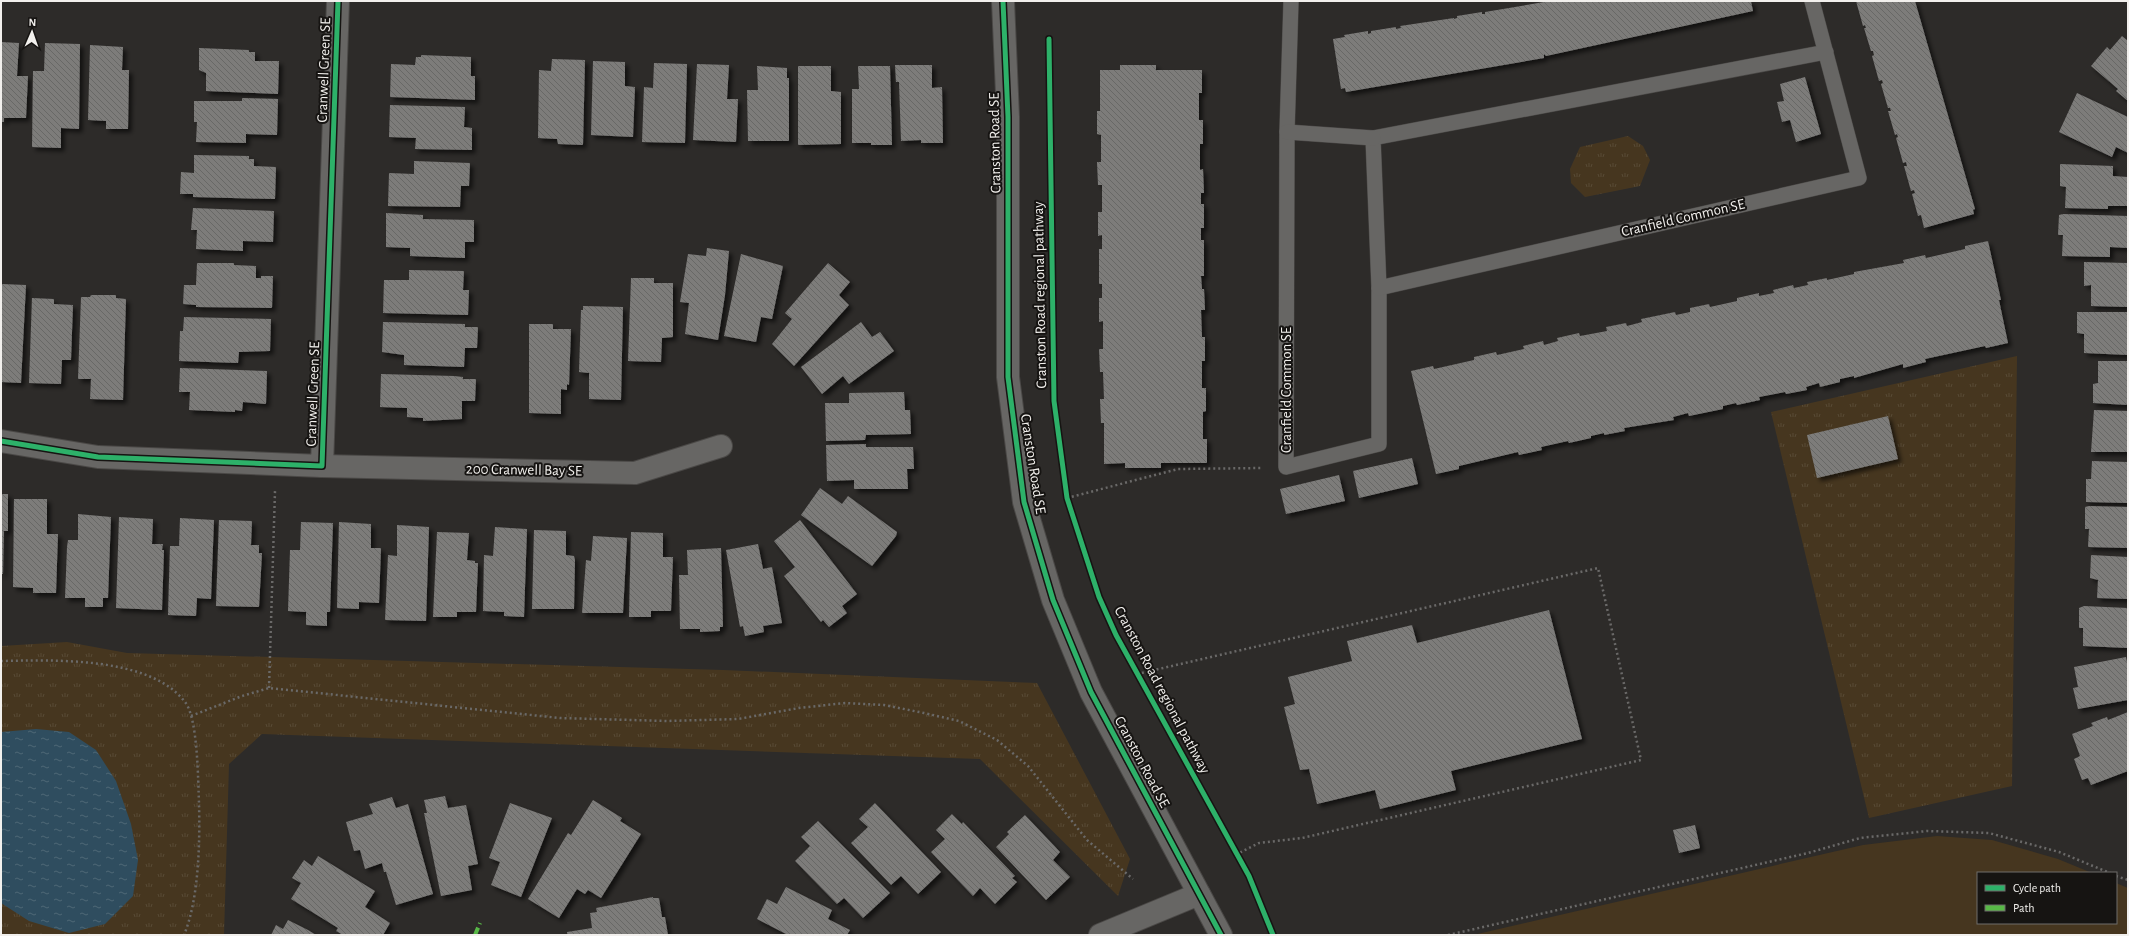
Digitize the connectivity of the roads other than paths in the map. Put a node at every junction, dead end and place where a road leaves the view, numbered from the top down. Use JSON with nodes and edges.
{"nodes":[{"id":1,"x":338,"y":1,"type":"edge"},
{"id":2,"x":1003,"y":1,"type":"edge"},
{"id":3,"x":1291,"y":1,"type":"edge"},
{"id":4,"x":1812,"y":1,"type":"edge"},
{"id":5,"x":1826,"y":52,"type":"junction"},
{"id":6,"x":1288,"y":132,"type":"junction"},
{"id":7,"x":1373,"y":138,"type":"junction"},
{"id":8,"x":1379,"y":288,"type":"junction"},
{"id":9,"x":1,"y":441,"type":"edge"},
{"id":10,"x":721,"y":446,"type":"dead end"},
{"id":11,"x":322,"y":466,"type":"junction"},
{"id":12,"x":1199,"y":894,"type":"junction"},
{"id":13,"x":1100,"y":935,"type":"edge"},
{"id":14,"x":1221,"y":935,"type":"edge"}],
"edges":[{"from":1,"to":11,"type":"street","name":"Cranwell Green SE"},
{"from":2,"to":12,"type":"street","name":"Cranston Road SE"},
{"from":3,"to":6,"type":"lane","name":"Cranfield Common SE"},
{"from":4,"to":5,"type":"lane","name":"Cranfield Common SE"},
{"from":5,"to":7,"type":"lane"},
{"from":5,"to":8,"type":"lane","name":"Cranfield Common SE"},
{"from":6,"to":7,"type":"lane"},
{"from":6,"to":8,"type":"lane","name":"Cranfield Common SE"},
{"from":7,"to":8,"type":"lane","name":"Cranfield Common SE"},
{"from":9,"to":11,"type":"street","name":"Cranwell Green SE"},
{"from":10,"to":11,"type":"street","name":"200 Cranwell Bay SE"},
{"from":12,"to":13,"type":"street"},
{"from":12,"to":14,"type":"street","name":"Cranston Road SE"}]}
